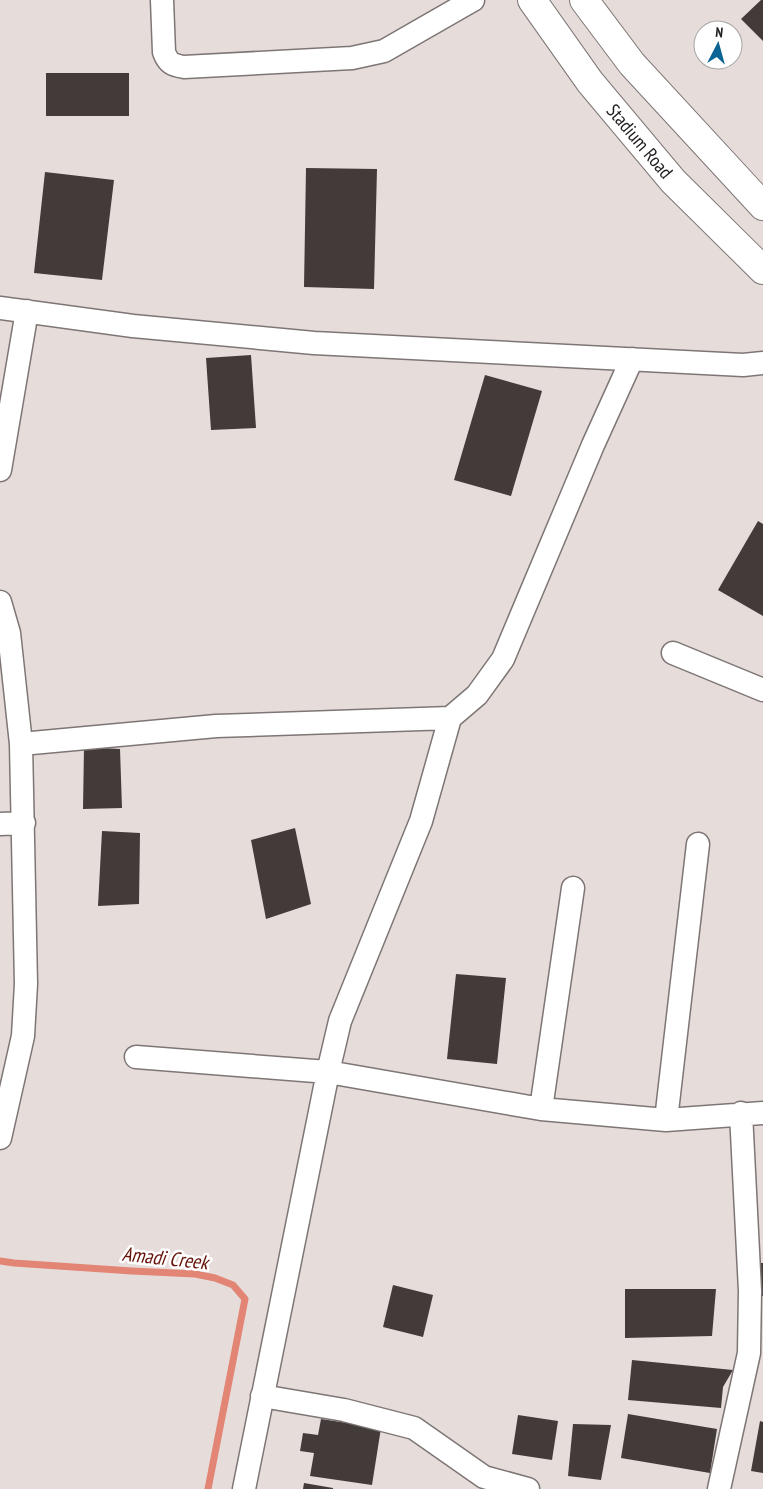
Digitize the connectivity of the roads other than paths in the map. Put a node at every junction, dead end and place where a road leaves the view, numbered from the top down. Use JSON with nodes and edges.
{"nodes":[{"id":1,"x":162,"y":0,"type":"edge"},
{"id":2,"x":473,"y":0,"type":"edge"},
{"id":3,"x":532,"y":0,"type":"edge"},
{"id":4,"x":584,"y":0,"type":"edge"},
{"id":5,"x":763,"y":206,"type":"edge"},
{"id":6,"x":763,"y":270,"type":"edge"},
{"id":7,"x":0,"y":308,"type":"edge"},
{"id":8,"x":28,"y":311,"type":"junction"},
{"id":9,"x":632,"y":359,"type":"junction"},
{"id":10,"x":763,"y":364,"type":"edge"},
{"id":11,"x":0,"y":470,"type":"edge"},
{"id":12,"x":0,"y":602,"type":"edge"},
{"id":13,"x":673,"y":653,"type":"dead end"},
{"id":14,"x":763,"y":690,"type":"edge"},
{"id":15,"x":450,"y":718,"type":"junction"},
{"id":16,"x":14,"y":733,"type":"edge"},
{"id":17,"x":24,"y":823,"type":"junction"},
{"id":18,"x":0,"y":824,"type":"edge"},
{"id":19,"x":698,"y":844,"type":"dead end"},
{"id":20,"x":573,"y":888,"type":"dead end"},
{"id":21,"x":136,"y":1057,"type":"dead end"},
{"id":22,"x":328,"y":1072,"type":"junction"},
{"id":23,"x":542,"y":1109,"type":"junction"},
{"id":24,"x":752,"y":1113,"type":"edge"},
{"id":25,"x":666,"y":1120,"type":"junction"},
{"id":26,"x":0,"y":1138,"type":"edge"},
{"id":27,"x":262,"y":1396,"type":"junction"},
{"id":28,"x":244,"y":1489,"type":"edge"},
{"id":29,"x":528,"y":1489,"type":"edge"},
{"id":30,"x":719,"y":1489,"type":"edge"}],
"edges":[{"from":1,"to":2,"type":"street"},
{"from":3,"to":6,"type":"main road","name":"Stadium Road"},
{"from":4,"to":5,"type":"main road"},
{"from":7,"to":8,"type":"street"},
{"from":8,"to":9,"type":"street"},
{"from":8,"to":11,"type":"street"},
{"from":9,"to":10,"type":"street"},
{"from":9,"to":15,"type":"street"},
{"from":12,"to":16,"type":"street"},
{"from":13,"to":14,"type":"street"},
{"from":15,"to":16,"type":"street"},
{"from":15,"to":22,"type":"street"},
{"from":16,"to":17,"type":"street"},
{"from":17,"to":18,"type":"street"},
{"from":17,"to":26,"type":"street"},
{"from":19,"to":25,"type":"street"},
{"from":20,"to":23,"type":"street"},
{"from":21,"to":22,"type":"street"},
{"from":22,"to":23,"type":"street"},
{"from":22,"to":27,"type":"street"},
{"from":23,"to":25,"type":"street"},
{"from":24,"to":25,"type":"street"},
{"from":24,"to":30,"type":"street"},
{"from":27,"to":28,"type":"street"},
{"from":27,"to":29,"type":"street"}]}
